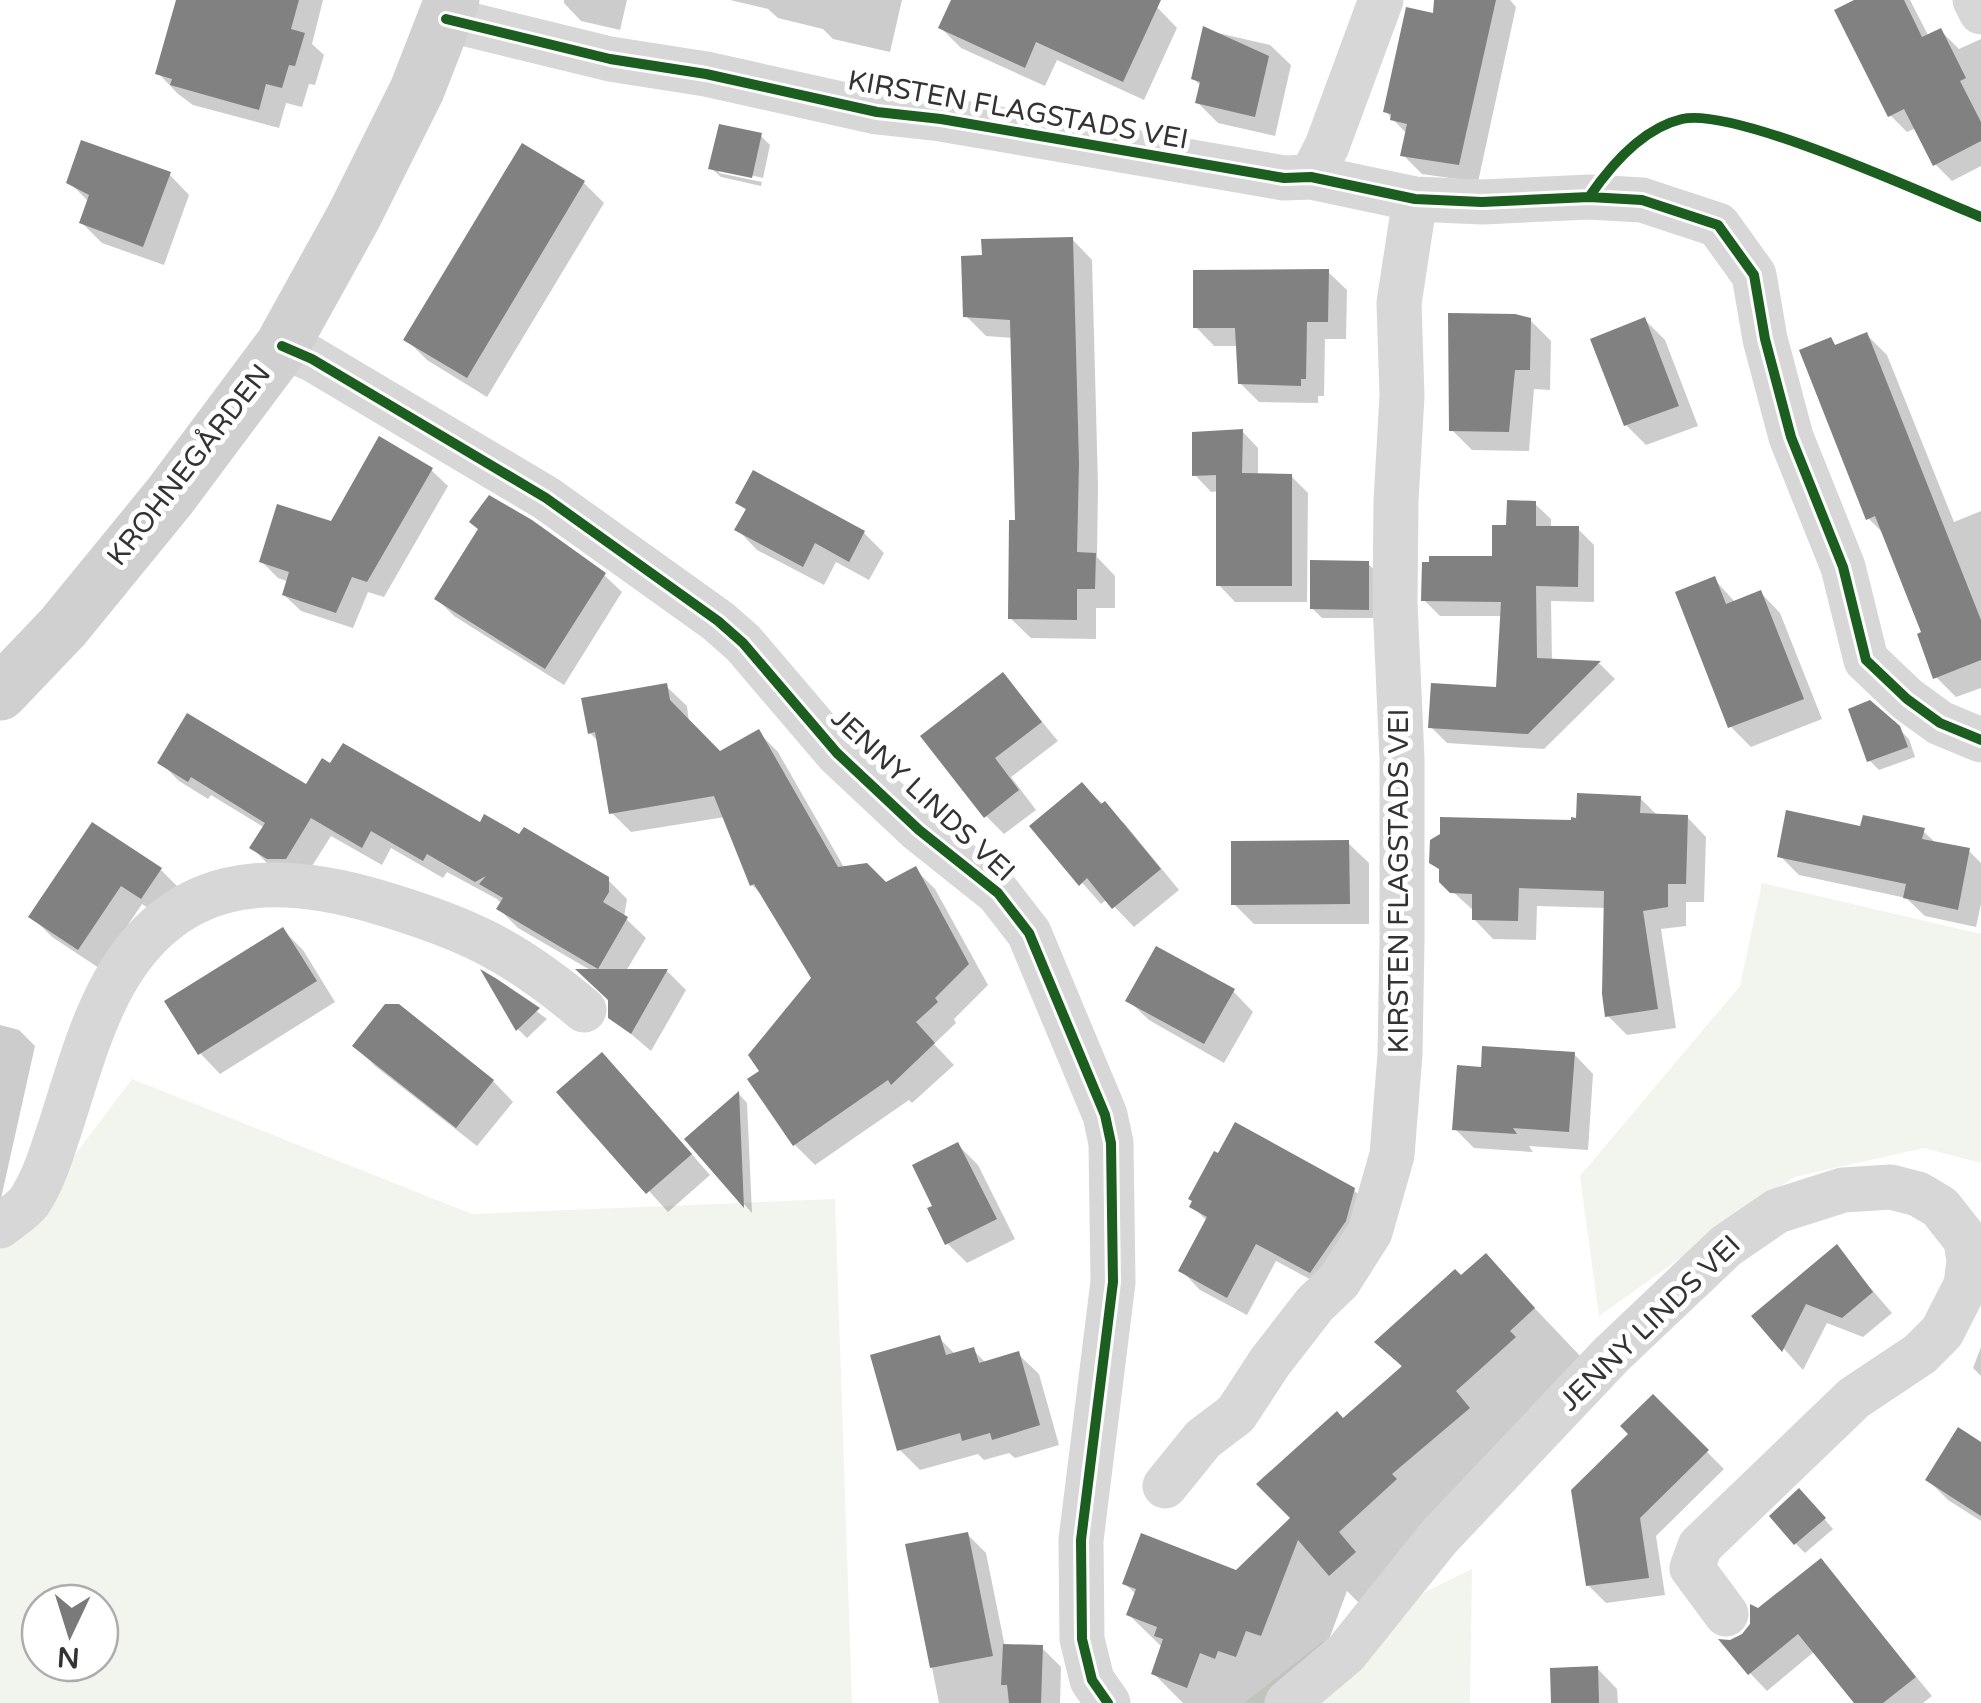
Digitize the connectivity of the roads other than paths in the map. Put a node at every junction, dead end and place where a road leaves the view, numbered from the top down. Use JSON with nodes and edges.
{"nodes":[{"id":1,"x":1381,"y":0,"type":"edge"},
{"id":2,"x":1976,"y":0,"type":"edge"},
{"id":3,"x":449,"y":10,"type":"edge"},
{"id":4,"x":1981,"y":12,"type":"edge"},
{"id":5,"x":1311,"y":177,"type":"junction"},
{"id":6,"x":1416,"y":199,"type":"junction"},
{"id":7,"x":282,"y":346,"type":"junction"},
{"id":8,"x":0,"y":693,"type":"edge"},
{"id":9,"x":1981,"y":740,"type":"edge"},
{"id":10,"x":584,"y":1010,"type":"dead end"},
{"id":11,"x":0,"y":1226,"type":"edge"},
{"id":12,"x":1165,"y":1486,"type":"dead end"},
{"id":13,"x":1726,"y":1614,"type":"dead end"},
{"id":14,"x":1108,"y":1703,"type":"edge"},
{"id":15,"x":1287,"y":1703,"type":"edge"}],
"edges":[{"from":1,"to":5,"type":"street"},
{"from":2,"to":4,"type":"street"},
{"from":3,"to":5,"type":"street","name":"KIRSTEN FLAGSTADS VEI"},
{"from":3,"to":7,"type":"main road","name":"KROHNEGÅRDEN"},
{"from":5,"to":6,"type":"street","name":"KIRSTEN FLAGSTADS VEI"},
{"from":6,"to":9,"type":"street","name":"KIRSTEN FLAGSTADS VEI"},
{"from":6,"to":12,"type":"street","name":"KIRSTEN FLAGSTADS VEI"},
{"from":7,"to":8,"type":"main road","name":"KROHNEGÅRDEN"},
{"from":7,"to":14,"type":"street","name":"JENNY LINDS VEI"},
{"from":10,"to":11,"type":"street"},
{"from":13,"to":15,"type":"street","name":"JENNY LINDS VEI"}]}
